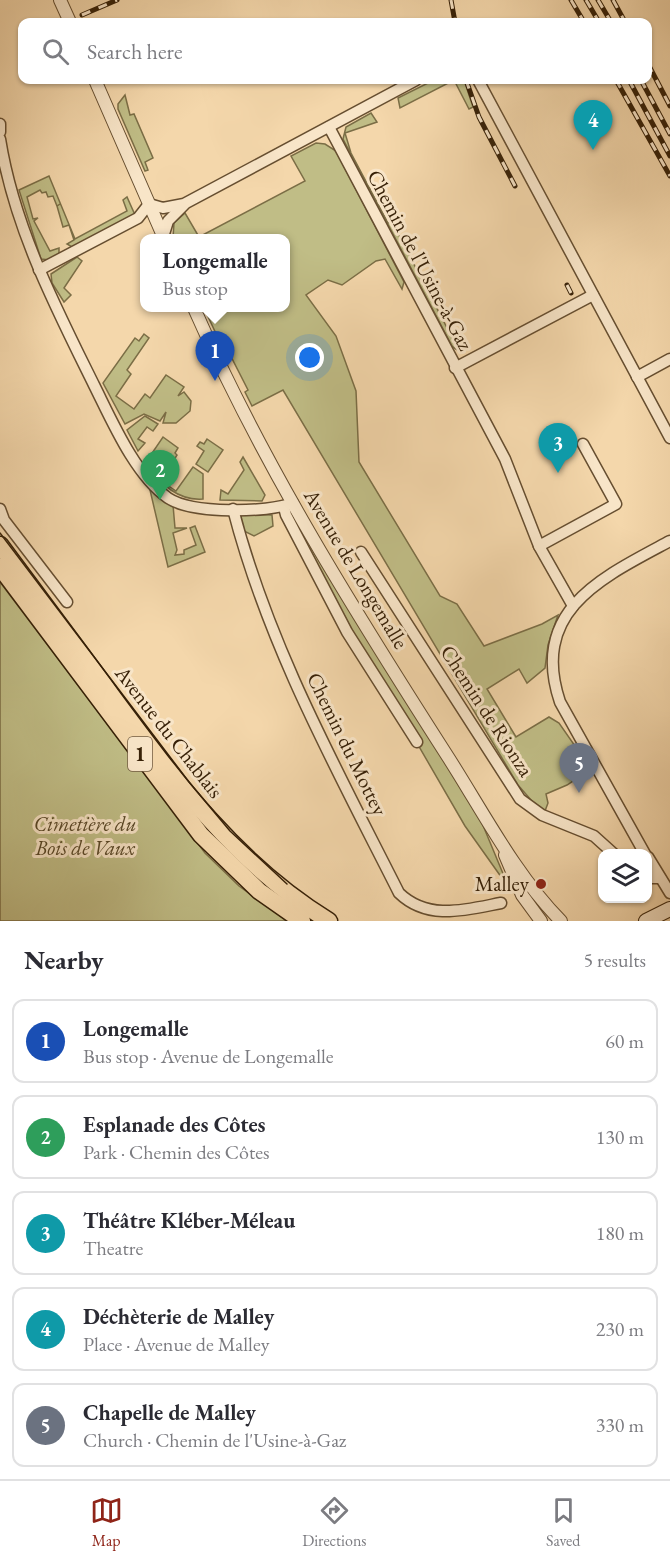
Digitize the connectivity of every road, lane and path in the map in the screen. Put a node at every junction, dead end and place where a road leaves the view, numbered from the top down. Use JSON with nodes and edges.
{"nodes":[{"id":1,"x":60,"y":0,"type":"edge"},
{"id":2,"x":68,"y":18,"type":"edge"},
{"id":3,"x":97,"y":84,"type":"edge"},
{"id":4,"x":409,"y":84,"type":"edge"},
{"id":5,"x":480,"y":84,"type":"edge"},
{"id":6,"x":0,"y":124,"type":"edge"},
{"id":7,"x":329,"y":127,"type":"junction"},
{"id":8,"x":0,"y":132,"type":"edge"},
{"id":9,"x":0,"y":138,"type":"edge"},
{"id":10,"x":149,"y":204,"type":"junction"},
{"id":11,"x":184,"y":204,"type":"junction"},
{"id":12,"x":138,"y":218,"type":"junction"},
{"id":13,"x":156,"y":221,"type":"junction"},
{"id":14,"x":162,"y":234,"type":"edge"},
{"id":15,"x":165,"y":234,"type":"edge"},
{"id":16,"x":39,"y":270,"type":"junction"},
{"id":17,"x":593,"y":295,"type":"junction"},
{"id":18,"x":196,"y":312,"type":"edge"},
{"id":19,"x":670,"y":359,"type":"edge"},
{"id":20,"x":455,"y":368,"type":"junction"},
{"id":21,"x":638,"y":377,"type":"junction"},
{"id":22,"x":670,"y":438,"type":"edge"},
{"id":23,"x":583,"y":444,"type":"dead end"},
{"id":24,"x":289,"y":505,"type":"junction"},
{"id":25,"x":0,"y":508,"type":"edge"},
{"id":26,"x":233,"y":508,"type":"junction"},
{"id":27,"x":670,"y":541,"type":"edge"},
{"id":28,"x":0,"y":545,"type":"edge"},
{"id":29,"x":539,"y":546,"type":"junction"},
{"id":30,"x":361,"y":552,"type":"dead end"},
{"id":31,"x":0,"y":567,"type":"edge"},
{"id":32,"x":67,"y":602,"type":"dead end"},
{"id":33,"x":573,"y":606,"type":"junction"},
{"id":34,"x":417,"y":742,"type":"dead end"},
{"id":35,"x":500,"y":842,"type":"junction"},
{"id":36,"x":608,"y":849,"type":"edge"},
{"id":37,"x":642,"y":849,"type":"edge"},
{"id":38,"x":652,"y":864,"type":"edge"},
{"id":39,"x":652,"y":878,"type":"edge"},
{"id":40,"x":660,"y":878,"type":"junction"},
{"id":41,"x":670,"y":893,"type":"edge"},
{"id":42,"x":501,"y":903,"type":"dead end"},
{"id":43,"x":670,"y":909,"type":"edge"},
{"id":44,"x":670,"y":916,"type":"edge"},
{"id":45,"x":302,"y":921,"type":"edge"},
{"id":46,"x":329,"y":921,"type":"edge"},
{"id":47,"x":541,"y":921,"type":"edge"},
{"id":48,"x":561,"y":921,"type":"edge"},
{"id":49,"x":646,"y":921,"type":"edge"},
{"id":50,"x":665,"y":921,"type":"edge"}],
"edges":[{"from":1,"to":2,"type":"street"},
{"from":3,"to":10,"type":"street"},
{"from":4,"to":7,"type":"street"},
{"from":5,"to":17,"type":"street"},
{"from":6,"to":8,"type":"street"},
{"from":7,"to":11,"type":"street"},
{"from":7,"to":20,"type":"street","name":"Chemin de l'Usine-à-Gaz"},
{"from":9,"to":16,"type":"street"},
{"from":10,"to":11,"type":"street"},
{"from":10,"to":12,"type":"street"},
{"from":10,"to":13,"type":"street"},
{"from":11,"to":15,"type":"street"},
{"from":12,"to":13,"type":"street"},
{"from":12,"to":16,"type":"street"},
{"from":13,"to":14,"type":"street"},
{"from":16,"to":26,"type":"street"},
{"from":17,"to":20,"type":"street","name":"Chemin de l'Usine-à-Gaz"},
{"from":17,"to":21,"type":"street"},
{"from":18,"to":24,"type":"street","name":"Avenue de Longemalle"},
{"from":19,"to":21,"type":"street"},
{"from":20,"to":29,"type":"street"},
{"from":21,"to":22,"type":"street"},
{"from":23,"to":29,"type":"street"},
{"from":24,"to":26,"type":"street"},
{"from":24,"to":34,"type":"street"},
{"from":24,"to":35,"type":"street","name":"Avenue de Longemalle"},
{"from":25,"to":32,"type":"street"},
{"from":26,"to":42,"type":"street","name":"Chemin du Mottey"},
{"from":27,"to":33,"type":"street"},
{"from":28,"to":46,"type":"main road","name":"Avenue du Chablais","number":"1"},
{"from":29,"to":33,"type":"street"},
{"from":30,"to":36,"type":"street","name":"Chemin de Rionza"},
{"from":31,"to":45,"type":"main road","name":"Avenue du Chablais","number":"1"},
{"from":33,"to":37,"type":"street"},
{"from":35,"to":47,"type":"street","name":"Avenue de Longemalle"},
{"from":35,"to":48,"type":"street","name":"Avenue de Longemalle"},
{"from":38,"to":40,"type":"street"},
{"from":39,"to":40,"type":"street"},
{"from":40,"to":41,"type":"street"},
{"from":43,"to":49,"type":"main road"},
{"from":44,"to":50,"type":"main road"}]}
